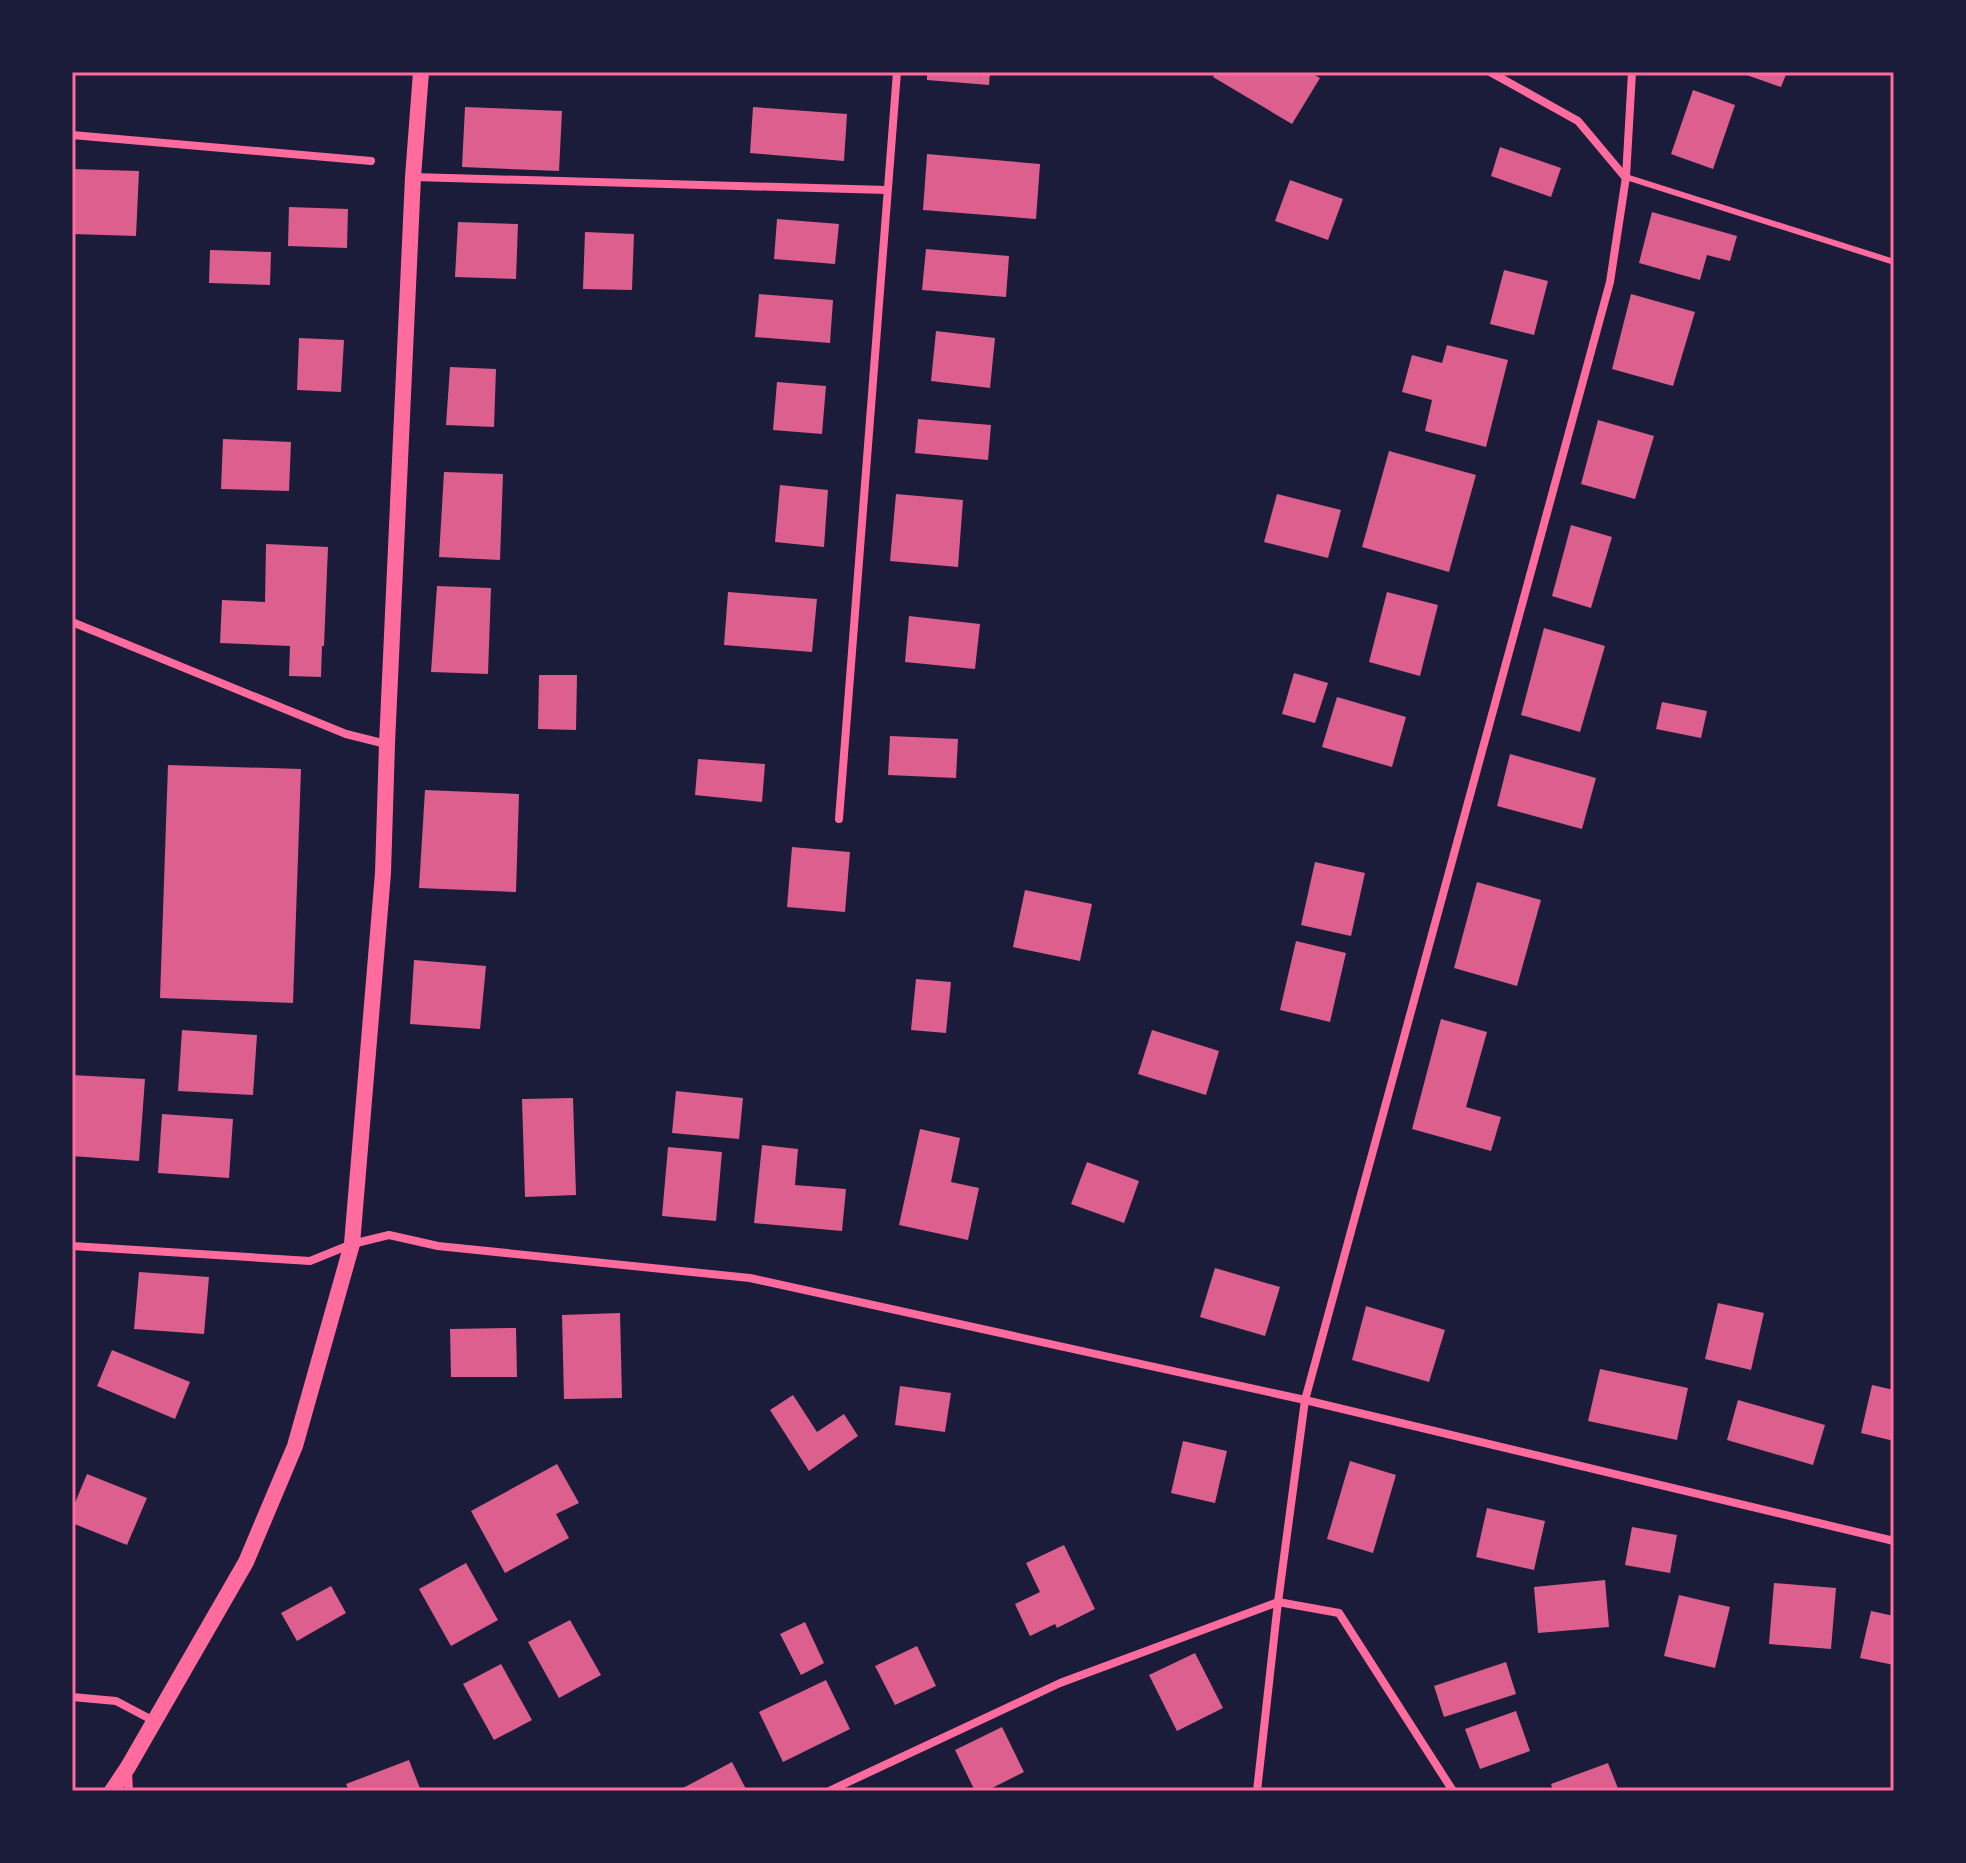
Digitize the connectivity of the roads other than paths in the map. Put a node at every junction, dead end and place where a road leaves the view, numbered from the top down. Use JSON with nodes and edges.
{"nodes":[{"id":1,"x":421,"y":72,"type":"edge"},
{"id":2,"x":897,"y":72,"type":"edge"},
{"id":3,"x":1490,"y":72,"type":"edge"},
{"id":4,"x":1632,"y":72,"type":"edge"},
{"id":5,"x":72,"y":135,"type":"edge"},
{"id":6,"x":371,"y":161,"type":"dead end"},
{"id":7,"x":413,"y":177,"type":"junction"},
{"id":8,"x":1626,"y":177,"type":"junction"},
{"id":9,"x":887,"y":190,"type":"junction"},
{"id":10,"x":1894,"y":262,"type":"edge"},
{"id":11,"x":72,"y":622,"type":"edge"},
{"id":12,"x":387,"y":744,"type":"junction"},
{"id":13,"x":839,"y":819,"type":"dead end"},
{"id":14,"x":352,"y":1244,"type":"junction"},
{"id":15,"x":72,"y":1246,"type":"edge"},
{"id":16,"x":1305,"y":1400,"type":"junction"},
{"id":17,"x":1894,"y":1541,"type":"edge"},
{"id":18,"x":1278,"y":1602,"type":"junction"},
{"id":19,"x":72,"y":1697,"type":"edge"},
{"id":20,"x":154,"y":1721,"type":"junction"},
{"id":21,"x":128,"y":1767,"type":"junction"},
{"id":22,"x":112,"y":1791,"type":"edge"},
{"id":23,"x":129,"y":1791,"type":"edge"},
{"id":24,"x":829,"y":1791,"type":"edge"},
{"id":25,"x":1257,"y":1791,"type":"edge"},
{"id":26,"x":1453,"y":1791,"type":"edge"}],
"edges":[{"from":1,"to":7,"type":"main road"},
{"from":2,"to":9,"type":"street"},
{"from":3,"to":8,"type":"street"},
{"from":4,"to":8,"type":"street"},
{"from":5,"to":6,"type":"street"},
{"from":7,"to":9,"type":"street"},
{"from":7,"to":12,"type":"main road"},
{"from":8,"to":10,"type":"lane"},
{"from":8,"to":16,"type":"street"},
{"from":9,"to":13,"type":"street"},
{"from":11,"to":12,"type":"street"},
{"from":12,"to":14,"type":"main road"},
{"from":14,"to":15,"type":"street"},
{"from":14,"to":16,"type":"street"},
{"from":14,"to":20,"type":"main road"},
{"from":16,"to":17,"type":"street"},
{"from":16,"to":18,"type":"street"},
{"from":18,"to":24,"type":"street"},
{"from":18,"to":25,"type":"street"},
{"from":18,"to":26,"type":"street"},
{"from":19,"to":20,"type":"street"},
{"from":20,"to":21,"type":"main road"},
{"from":21,"to":22,"type":"main road"},
{"from":21,"to":23,"type":"street"}]}
